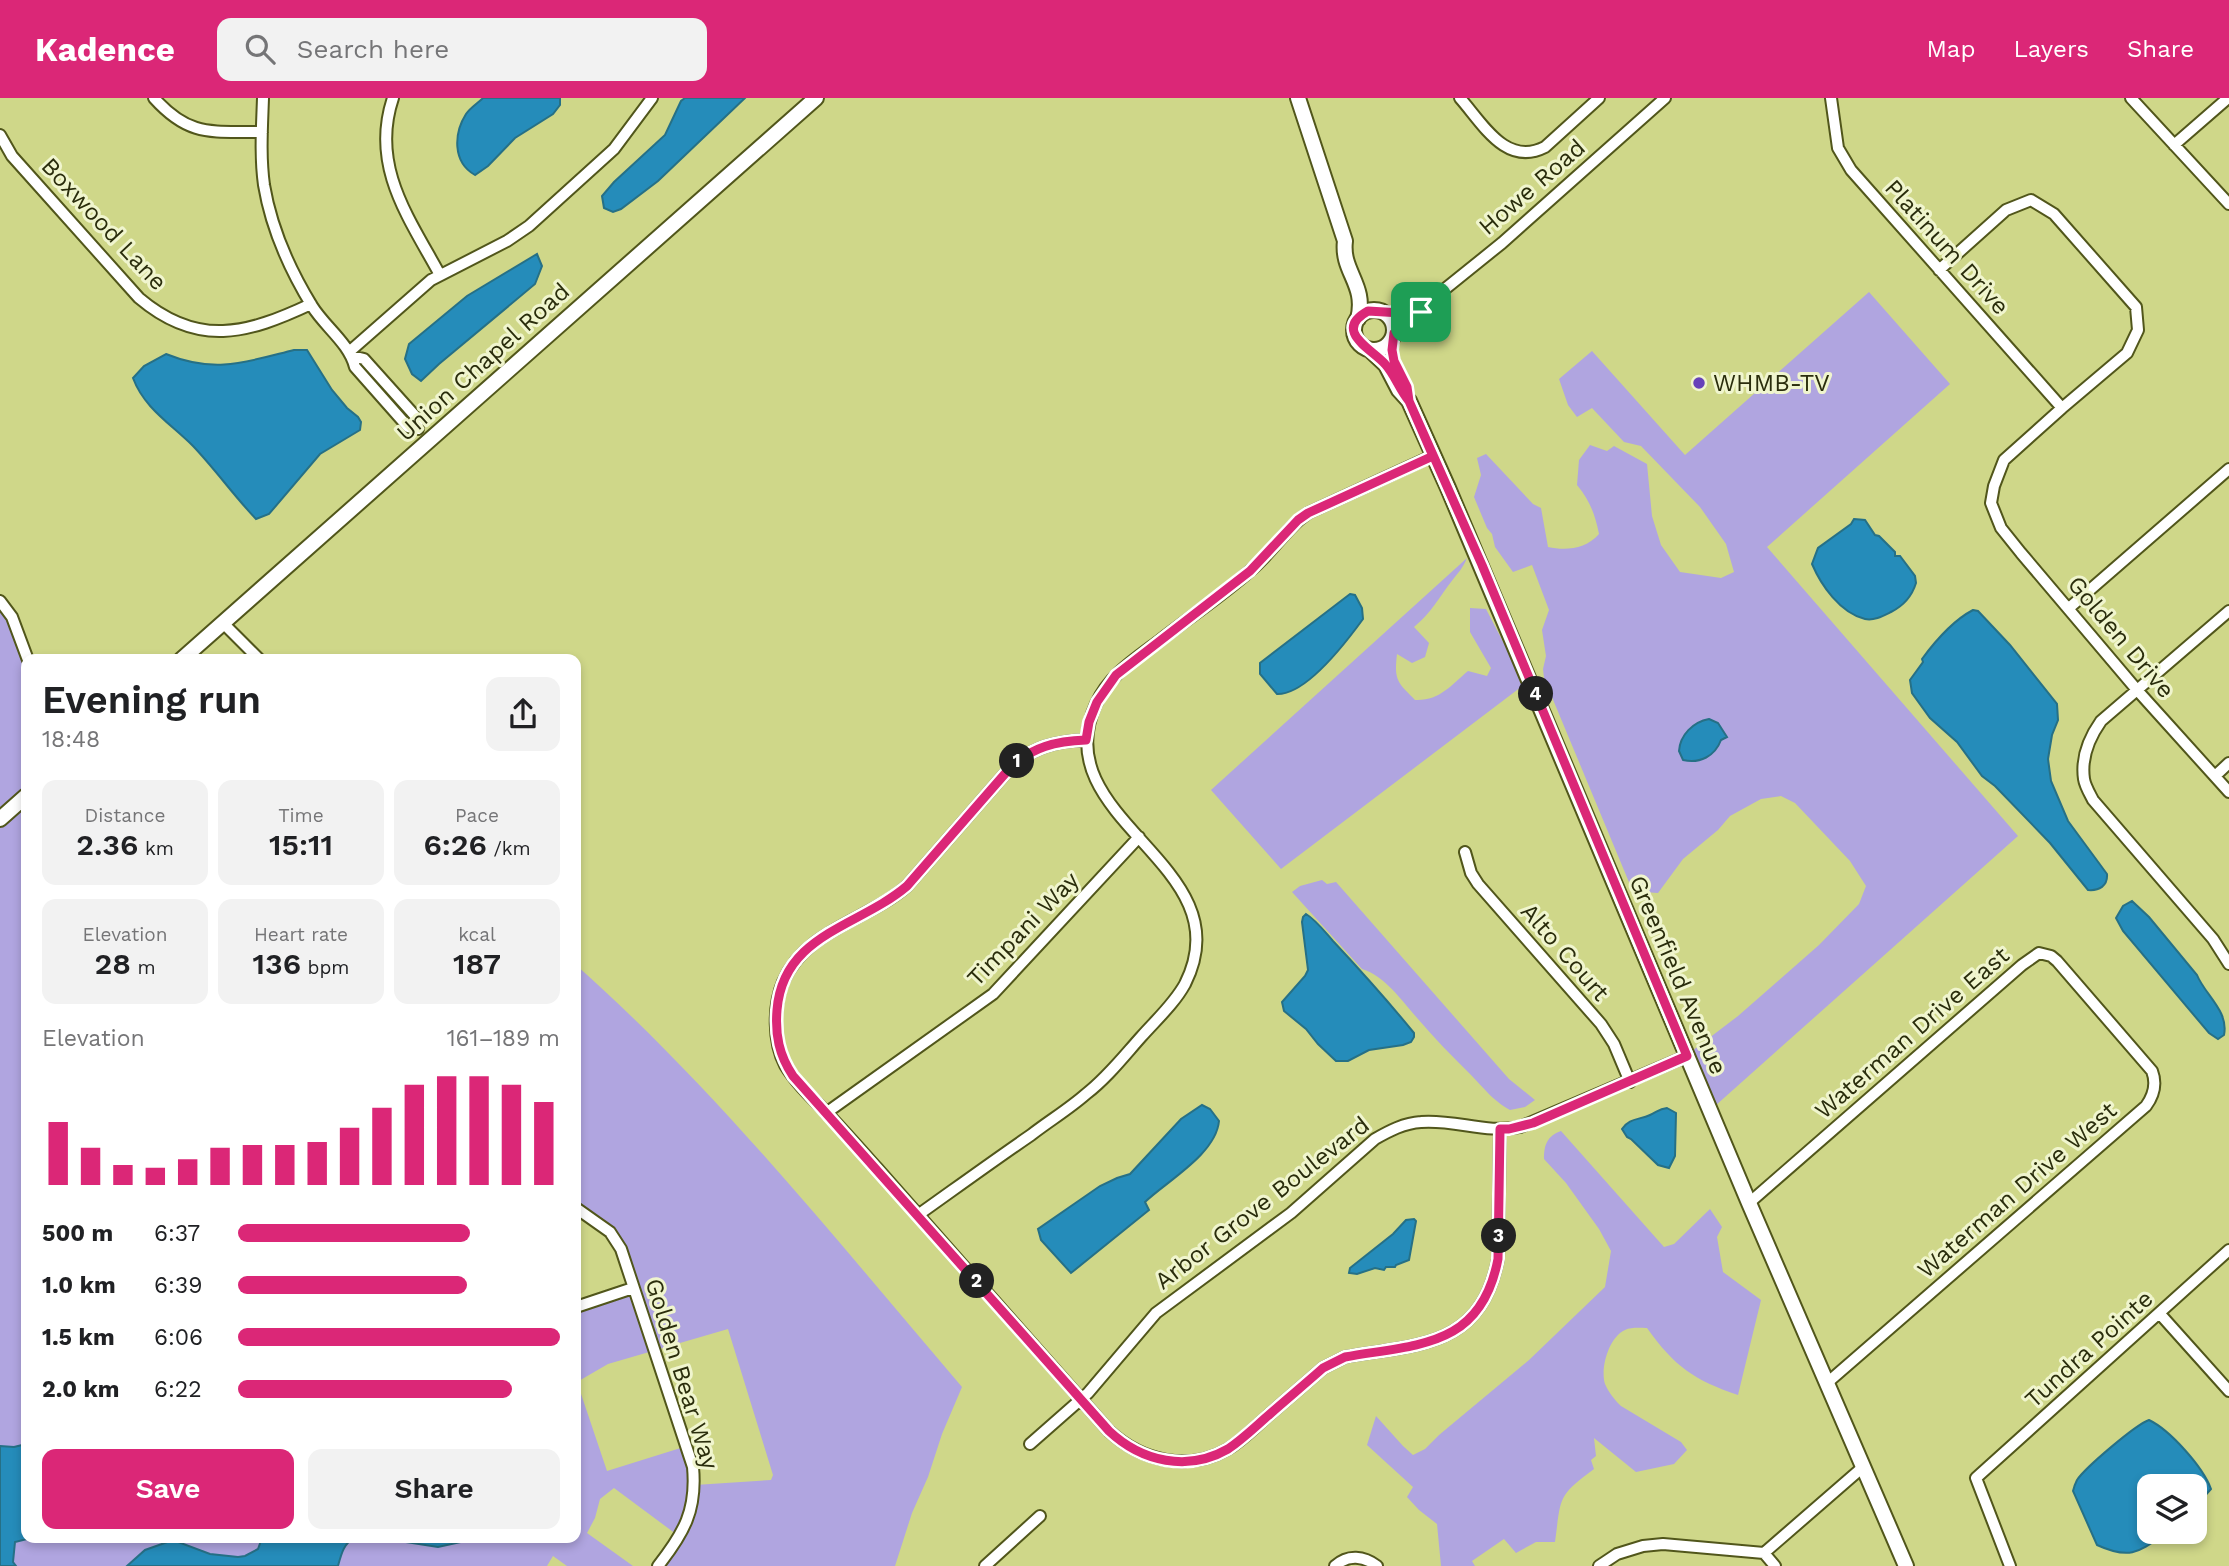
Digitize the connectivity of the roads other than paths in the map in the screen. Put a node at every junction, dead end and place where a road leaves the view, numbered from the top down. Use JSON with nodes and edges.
{"nodes":[{"id":1,"x":154,"y":98,"type":"edge"},
{"id":2,"x":263,"y":98,"type":"edge"},
{"id":3,"x":393,"y":98,"type":"edge"},
{"id":4,"x":652,"y":98,"type":"edge"},
{"id":5,"x":816,"y":98,"type":"edge"},
{"id":6,"x":1298,"y":98,"type":"edge"},
{"id":7,"x":1460,"y":98,"type":"edge"},
{"id":8,"x":1600,"y":98,"type":"edge"},
{"id":9,"x":1665,"y":98,"type":"edge"},
{"id":10,"x":1830,"y":98,"type":"edge"},
{"id":11,"x":2131,"y":98,"type":"edge"},
{"id":12,"x":2228,"y":98,"type":"edge"},
{"id":13,"x":262,"y":132,"type":"junction"},
{"id":14,"x":0,"y":135,"type":"edge"},
{"id":15,"x":2174,"y":145,"type":"junction"},
{"id":16,"x":2229,"y":204,"type":"edge"},
{"id":17,"x":1345,"y":241,"type":"junction"},
{"id":18,"x":1939,"y":270,"type":"junction"},
{"id":19,"x":440,"y":275,"type":"junction"},
{"id":20,"x":311,"y":304,"type":"junction"},
{"id":21,"x":1425,"y":304,"type":"junction"},
{"id":22,"x":1381,"y":312,"type":"junction"},
{"id":23,"x":1357,"y":319,"type":"junction"},
{"id":24,"x":1393,"y":337,"type":"junction"},
{"id":25,"x":1370,"y":349,"type":"junction"},
{"id":26,"x":351,"y":354,"type":"junction"},
{"id":27,"x":1409,"y":401,"type":"junction"},
{"id":28,"x":2062,"y":408,"type":"junction"},
{"id":29,"x":429,"y":441,"type":"junction"},
{"id":30,"x":1433,"y":456,"type":"junction"},
{"id":31,"x":2229,"y":469,"type":"edge"},
{"id":32,"x":0,"y":601,"type":"edge"},
{"id":33,"x":2069,"y":608,"type":"junction"},
{"id":34,"x":2229,"y":611,"type":"edge"},
{"id":35,"x":223,"y":622,"type":"junction"},
{"id":36,"x":26,"y":654,"type":"edge"},
{"id":37,"x":187,"y":654,"type":"edge"},
{"id":38,"x":254,"y":654,"type":"edge"},
{"id":39,"x":2137,"y":690,"type":"junction"},
{"id":40,"x":1086,"y":740,"type":"junction"},
{"id":41,"x":2229,"y":763,"type":"edge"},
{"id":42,"x":2215,"y":776,"type":"junction"},
{"id":43,"x":2229,"y":792,"type":"edge"},
{"id":44,"x":21,"y":800,"type":"edge"},
{"id":45,"x":0,"y":819,"type":"edge"},
{"id":46,"x":1139,"y":837,"type":"junction"},
{"id":47,"x":1465,"y":852,"type":"dead end"},
{"id":48,"x":2229,"y":964,"type":"edge"},
{"id":49,"x":2100,"y":1011,"type":"joint"},
{"id":50,"x":1687,"y":1056,"type":"junction"},
{"id":51,"x":1630,"y":1082,"type":"junction"},
{"id":52,"x":826,"y":1112,"type":"junction"},
{"id":53,"x":1500,"y":1129,"type":"junction"},
{"id":54,"x":1749,"y":1203,"type":"junction"},
{"id":55,"x":581,"y":1210,"type":"edge"},
{"id":56,"x":918,"y":1215,"type":"junction"},
{"id":57,"x":2229,"y":1250,"type":"edge"},
{"id":58,"x":633,"y":1288,"type":"junction"},
{"id":59,"x":581,"y":1305,"type":"edge"},
{"id":60,"x":2160,"y":1314,"type":"junction"},
{"id":61,"x":1827,"y":1383,"type":"junction"},
{"id":62,"x":2229,"y":1391,"type":"edge"},
{"id":63,"x":1081,"y":1399,"type":"junction"},
{"id":64,"x":1030,"y":1444,"type":"dead end"},
{"id":65,"x":1863,"y":1467,"type":"junction"},
{"id":66,"x":1040,"y":1516,"type":"dead end"},
{"id":67,"x":1764,"y":1553,"type":"junction"},
{"id":68,"x":659,"y":1566,"type":"edge"},
{"id":69,"x":985,"y":1566,"type":"edge"},
{"id":70,"x":1335,"y":1566,"type":"edge"},
{"id":71,"x":1377,"y":1566,"type":"edge"},
{"id":72,"x":1599,"y":1566,"type":"edge"},
{"id":73,"x":1775,"y":1566,"type":"edge"},
{"id":74,"x":1906,"y":1566,"type":"edge"},
{"id":75,"x":2011,"y":1566,"type":"edge"}],
"edges":[{"from":1,"to":13,"type":"street"},
{"from":2,"to":13,"type":"street"},
{"from":3,"to":19,"type":"street"},
{"from":4,"to":19,"type":"street"},
{"from":5,"to":29,"type":"main road","name":"Union Chapel Road"},
{"from":6,"to":17,"type":"main road"},
{"from":7,"to":8,"type":"street"},
{"from":9,"to":21,"type":"street","name":"Howe Road"},
{"from":10,"to":18,"type":"street","name":"Platinum Drive"},
{"from":11,"to":15,"type":"street"},
{"from":12,"to":15,"type":"street"},
{"from":13,"to":20,"type":"street"},
{"from":14,"to":20,"type":"street","name":"Boxwood Lane"},
{"from":15,"to":16,"type":"street"},
{"from":17,"to":22,"type":"main road"},
{"from":17,"to":23,"type":"main road"},
{"from":18,"to":28,"type":"street","name":"Platinum Drive"},
{"from":18,"to":28,"type":"street"},
{"from":19,"to":26,"type":"street"},
{"from":20,"to":26,"type":"street"},
{"from":21,"to":22,"type":"street","name":"Howe Road"},
{"from":21,"to":24,"type":"street","name":"Howe Road"},
{"from":22,"to":23,"type":"main road"},
{"from":22,"to":24,"type":"main road"},
{"from":23,"to":25,"type":"main road"},
{"from":24,"to":25,"type":"main road"},
{"from":24,"to":27,"type":"main road","name":"Greenfield Avenue"},
{"from":25,"to":27,"type":"main road","name":"Greenfield Avenue"},
{"from":26,"to":29,"type":"street"},
{"from":27,"to":30,"type":"main road","name":"Greenfield Avenue"},
{"from":28,"to":33,"type":"street","name":"Golden Drive"},
{"from":29,"to":35,"type":"main road","name":"Union Chapel Road"},
{"from":30,"to":40,"type":"street"},
{"from":30,"to":50,"type":"main road","name":"Greenfield Avenue"},
{"from":31,"to":33,"type":"street"},
{"from":32,"to":36,"type":"street"},
{"from":33,"to":39,"type":"street","name":"Golden Drive"},
{"from":34,"to":39,"type":"street"},
{"from":35,"to":37,"type":"main road","name":"Union Chapel Road"},
{"from":35,"to":38,"type":"street"},
{"from":39,"to":42,"type":"street","name":"Golden Drive"},
{"from":39,"to":48,"type":"street"},
{"from":40,"to":46,"type":"street"},
{"from":40,"to":52,"type":"street"},
{"from":41,"to":42,"type":"street"},
{"from":42,"to":43,"type":"street","name":"Golden Drive"},
{"from":44,"to":45,"type":"main road"},
{"from":46,"to":52,"type":"street","name":"Timpani Way"},
{"from":46,"to":56,"type":"street"},
{"from":47,"to":51,"type":"street","name":"Alto Court"},
{"from":49,"to":54,"type":"street","name":"Waterman Drive East"},
{"from":49,"to":61,"type":"street","name":"Waterman Drive West"},
{"from":50,"to":51,"type":"street","name":"Arbor Grove Boulevard"},
{"from":50,"to":54,"type":"main road","name":"Greenfield Avenue"},
{"from":51,"to":53,"type":"street","name":"Arbor Grove Boulevard"},
{"from":52,"to":56,"type":"street"},
{"from":53,"to":63,"type":"street","name":"Arbor Grove Boulevard"},
{"from":53,"to":63,"type":"street"},
{"from":54,"to":61,"type":"main road","name":"Greenfield Avenue"},
{"from":55,"to":58,"type":"street","name":"Golden Bear Way"},
{"from":56,"to":63,"type":"street"},
{"from":57,"to":60,"type":"street","name":"Tundra Pointe"},
{"from":58,"to":59,"type":"street"},
{"from":58,"to":68,"type":"street","name":"Golden Bear Way"},
{"from":60,"to":62,"type":"street"},
{"from":60,"to":75,"type":"street","name":"Tundra Pointe"},
{"from":61,"to":65,"type":"main road","name":"Greenfield Avenue"},
{"from":63,"to":64,"type":"street","name":"Arbor Grove Boulevard"},
{"from":65,"to":67,"type":"street"},
{"from":65,"to":74,"type":"main road","name":"Greenfield Avenue"},
{"from":66,"to":69,"type":"street"},
{"from":67,"to":72,"type":"street"},
{"from":67,"to":73,"type":"street"},
{"from":70,"to":71,"type":"street"}]}
